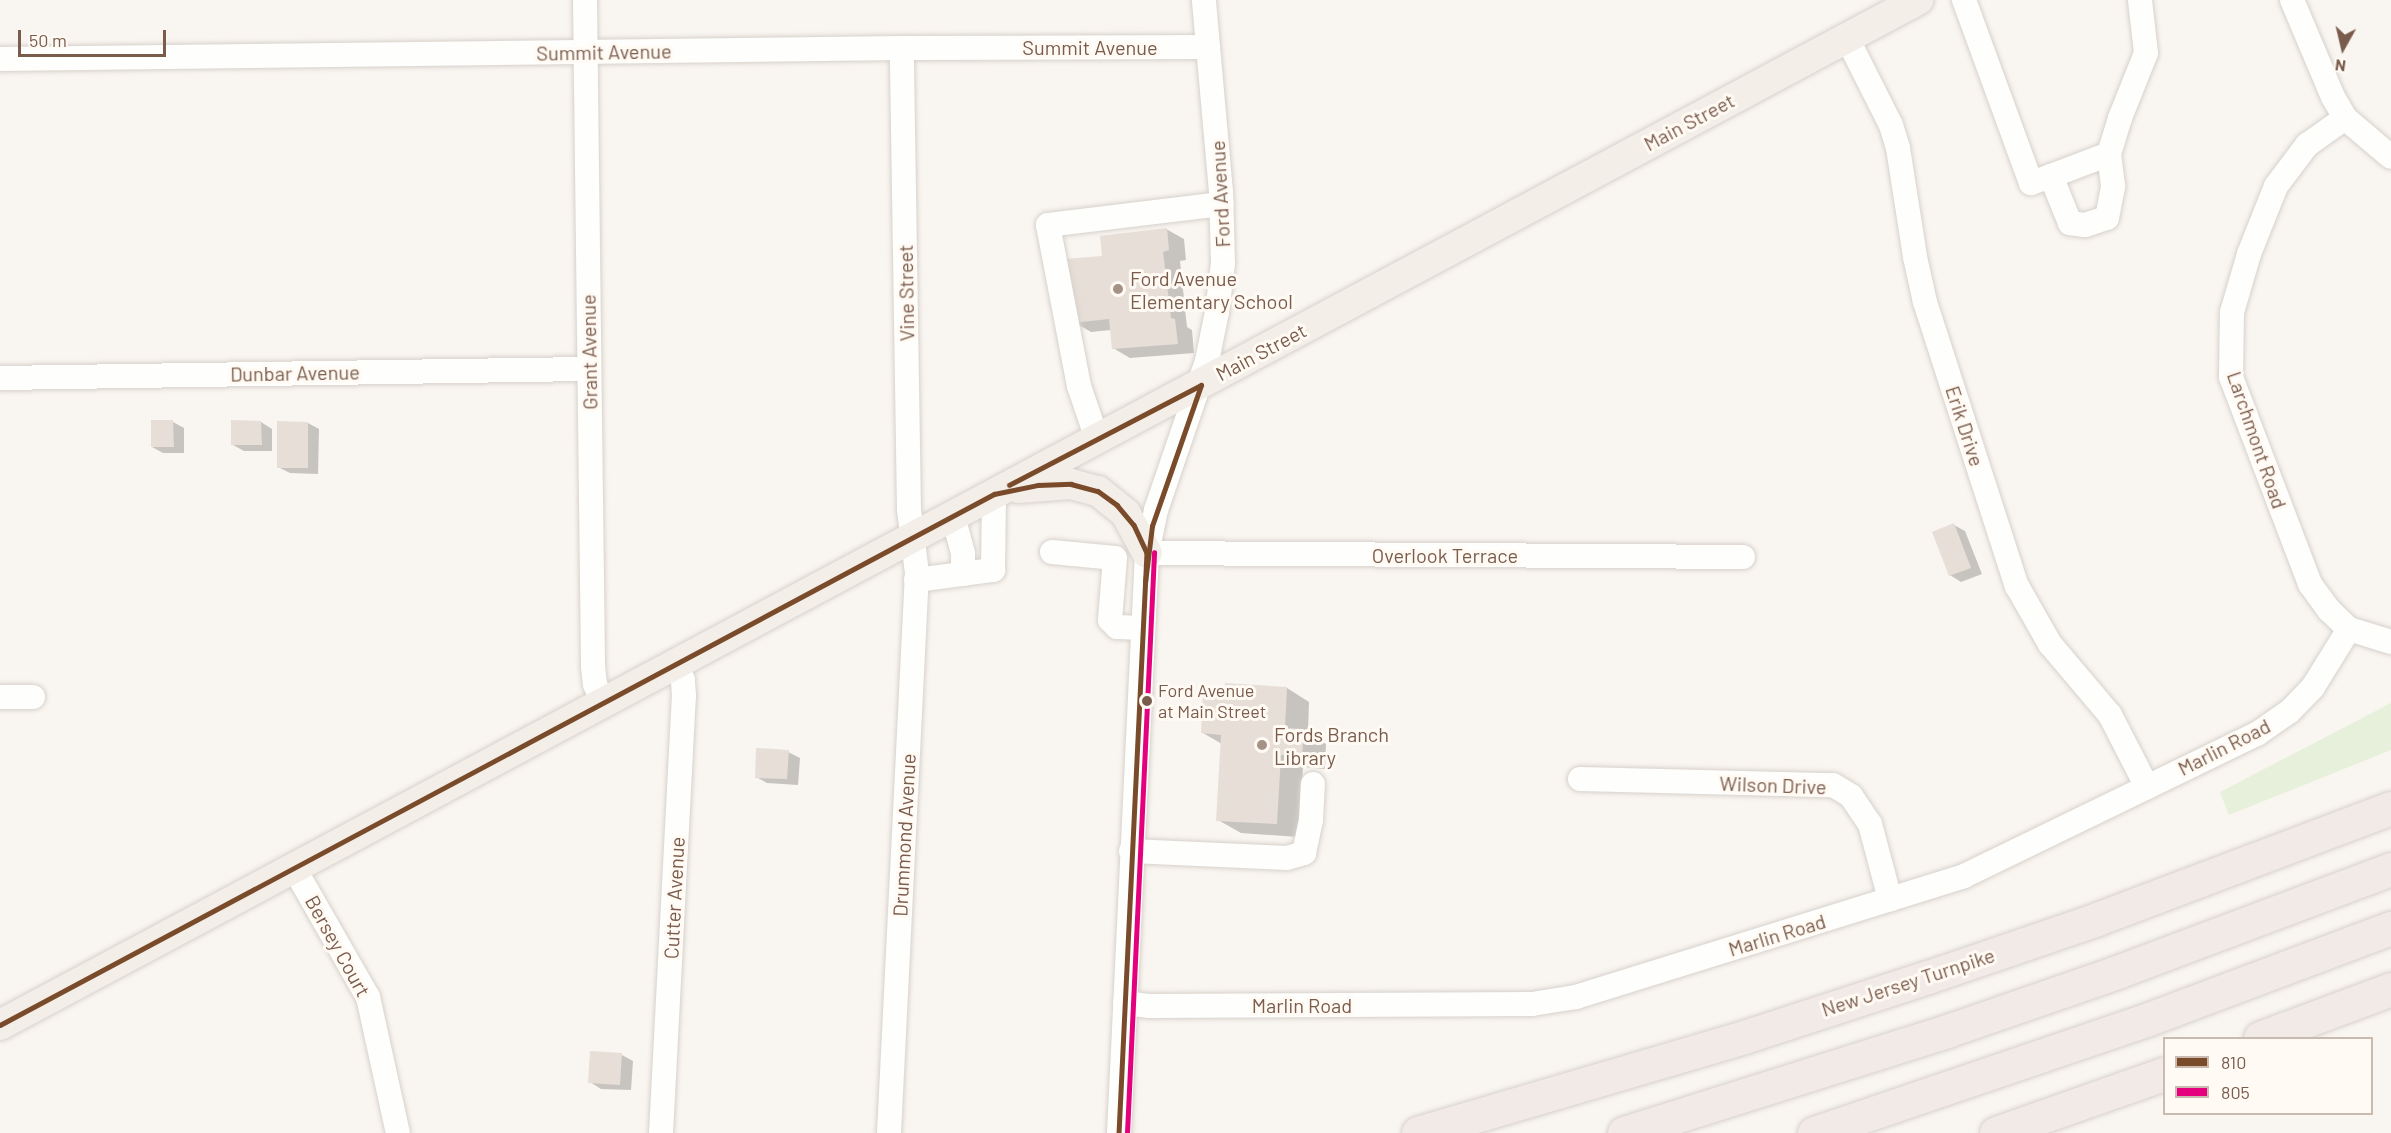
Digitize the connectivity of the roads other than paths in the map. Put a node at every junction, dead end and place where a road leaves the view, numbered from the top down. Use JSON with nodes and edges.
{"nodes":[{"id":1,"x":585,"y":0,"type":"edge"},
{"id":2,"x":1204,"y":0,"type":"edge"},
{"id":3,"x":1918,"y":0,"type":"edge"},
{"id":4,"x":1964,"y":0,"type":"edge"},
{"id":5,"x":2140,"y":0,"type":"edge"},
{"id":6,"x":2292,"y":0,"type":"edge"},
{"id":7,"x":1847,"y":38,"type":"junction"},
{"id":8,"x":1208,"y":47,"type":"junction"},
{"id":9,"x":902,"y":48,"type":"junction"},
{"id":10,"x":585,"y":52,"type":"junction"},
{"id":11,"x":0,"y":58,"type":"edge"},
{"id":12,"x":2345,"y":118,"type":"junction"},
{"id":13,"x":2109,"y":154,"type":"junction"},
{"id":14,"x":2391,"y":157,"type":"edge"},
{"id":15,"x":2051,"y":176,"type":"junction"},
{"id":16,"x":1222,"y":204,"type":"junction"},
{"id":17,"x":589,"y":369,"type":"junction"},
{"id":18,"x":0,"y":378,"type":"edge"},
{"id":19,"x":1201,"y":385,"type":"junction"},
{"id":20,"x":1097,"y":439,"type":"junction"},
{"id":21,"x":994,"y":494,"type":"junction"},
{"id":22,"x":953,"y":516,"type":"junction"},
{"id":23,"x":912,"y":538,"type":"junction"},
{"id":24,"x":1052,"y":552,"type":"dead end"},
{"id":25,"x":1743,"y":557,"type":"dead end"},
{"id":26,"x":1146,"y":561,"type":"junction"},
{"id":27,"x":1114,"y":568,"type":"junction"},
{"id":28,"x":963,"y":574,"type":"junction"},
{"id":29,"x":916,"y":580,"type":"junction"},
{"id":30,"x":1143,"y":628,"type":"junction"},
{"id":31,"x":2349,"y":629,"type":"junction"},
{"id":32,"x":2391,"y":642,"type":"edge"},
{"id":33,"x":676,"y":664,"type":"junction"},
{"id":34,"x":0,"y":697,"type":"edge"},
{"id":35,"x":33,"y":697,"type":"dead end"},
{"id":36,"x":603,"y":703,"type":"junction"},
{"id":37,"x":1580,"y":779,"type":"dead end"},
{"id":38,"x":1312,"y":784,"type":"dead end"},
{"id":39,"x":2147,"y":787,"type":"junction"},
{"id":40,"x":2391,"y":808,"type":"edge"},
{"id":41,"x":1131,"y":852,"type":"junction"},
{"id":42,"x":294,"y":868,"type":"junction"},
{"id":43,"x":2391,"y":869,"type":"edge"},
{"id":44,"x":1890,"y":899,"type":"junction"},
{"id":45,"x":2391,"y":928,"type":"edge"},
{"id":46,"x":2391,"y":989,"type":"edge"},
{"id":47,"x":1125,"y":1003,"type":"junction"},
{"id":48,"x":0,"y":1025,"type":"edge"},
{"id":49,"x":2263,"y":1037,"type":"edge"},
{"id":50,"x":2163,"y":1074,"type":"edge"},
{"id":51,"x":1430,"y":1131,"type":"edge"},
{"id":52,"x":398,"y":1133,"type":"edge"},
{"id":53,"x":661,"y":1133,"type":"edge"},
{"id":54,"x":889,"y":1133,"type":"edge"},
{"id":55,"x":1119,"y":1133,"type":"edge"},
{"id":56,"x":1624,"y":1133,"type":"edge"},
{"id":57,"x":1814,"y":1133,"type":"edge"},
{"id":58,"x":1996,"y":1133,"type":"edge"}],
"edges":[{"from":1,"to":10,"type":"street","name":"Grant Avenue"},
{"from":2,"to":8,"type":"street","name":"Ford Avenue"},
{"from":3,"to":7,"type":"main road","name":"Main Street"},
{"from":4,"to":15,"type":"street"},
{"from":5,"to":13,"type":"street"},
{"from":6,"to":12,"type":"street"},
{"from":7,"to":19,"type":"main road","name":"Main Street"},
{"from":7,"to":39,"type":"street","name":"Erik Drive"},
{"from":8,"to":9,"type":"street","name":"Summit Avenue"},
{"from":8,"to":16,"type":"street","name":"Ford Avenue"},
{"from":9,"to":10,"type":"street","name":"Summit Avenue"},
{"from":9,"to":23,"type":"street","name":"Vine Street"},
{"from":10,"to":11,"type":"street","name":"Summit Avenue"},
{"from":10,"to":17,"type":"street","name":"Grant Avenue"},
{"from":12,"to":14,"type":"street"},
{"from":12,"to":31,"type":"street","name":"Larchmont Road"},
{"from":13,"to":15,"type":"street"},
{"from":13,"to":15,"type":"street"},
{"from":16,"to":19,"type":"street","name":"Ford Avenue"},
{"from":16,"to":20,"type":"street"},
{"from":17,"to":18,"type":"street","name":"Dunbar Avenue"},
{"from":17,"to":36,"type":"street","name":"Grant Avenue"},
{"from":19,"to":20,"type":"main road","name":"Main Street"},
{"from":19,"to":26,"type":"street","name":"Ford Avenue"},
{"from":20,"to":21,"type":"main road","name":"Main Street"},
{"from":21,"to":22,"type":"main road","name":"Main Street"},
{"from":21,"to":26,"type":"main road"},
{"from":21,"to":28,"type":"street"},
{"from":22,"to":23,"type":"main road","name":"Main Street"},
{"from":22,"to":28,"type":"street"},
{"from":23,"to":29,"type":"street","name":"Drummond Avenue"},
{"from":23,"to":33,"type":"main road","name":"Main Street"},
{"from":24,"to":27,"type":"street"},
{"from":25,"to":26,"type":"street","name":"Overlook Terrace"},
{"from":26,"to":27,"type":"street","name":"Overlook Terrace"},
{"from":26,"to":30,"type":"street","name":"Ford Avenue"},
{"from":27,"to":30,"type":"street"},
{"from":28,"to":29,"type":"street"},
{"from":29,"to":54,"type":"street","name":"Drummond Avenue"},
{"from":30,"to":41,"type":"street","name":"Ford Avenue"},
{"from":31,"to":32,"type":"street","name":"Larchmont Road"},
{"from":31,"to":39,"type":"street","name":"Marlin Road"},
{"from":33,"to":36,"type":"main road","name":"Main Street"},
{"from":33,"to":53,"type":"street","name":"Cutter Avenue"},
{"from":34,"to":35,"type":"street"},
{"from":36,"to":42,"type":"main road","name":"Main Street"},
{"from":37,"to":44,"type":"street","name":"Wilson Drive"},
{"from":38,"to":41,"type":"street"},
{"from":39,"to":44,"type":"street","name":"Marlin Road"},
{"from":40,"to":51,"type":"highway","name":"New Jersey Turnpike"},
{"from":41,"to":47,"type":"street","name":"Ford Avenue"},
{"from":42,"to":48,"type":"main road","name":"Main Street"},
{"from":42,"to":52,"type":"street","name":"Bersey Court"},
{"from":43,"to":56,"type":"highway"},
{"from":44,"to":47,"type":"street","name":"Marlin Road"},
{"from":45,"to":57,"type":"highway"},
{"from":46,"to":49,"type":"highway"},
{"from":47,"to":55,"type":"street","name":"Ford Avenue"},
{"from":50,"to":58,"type":"highway"}]}
